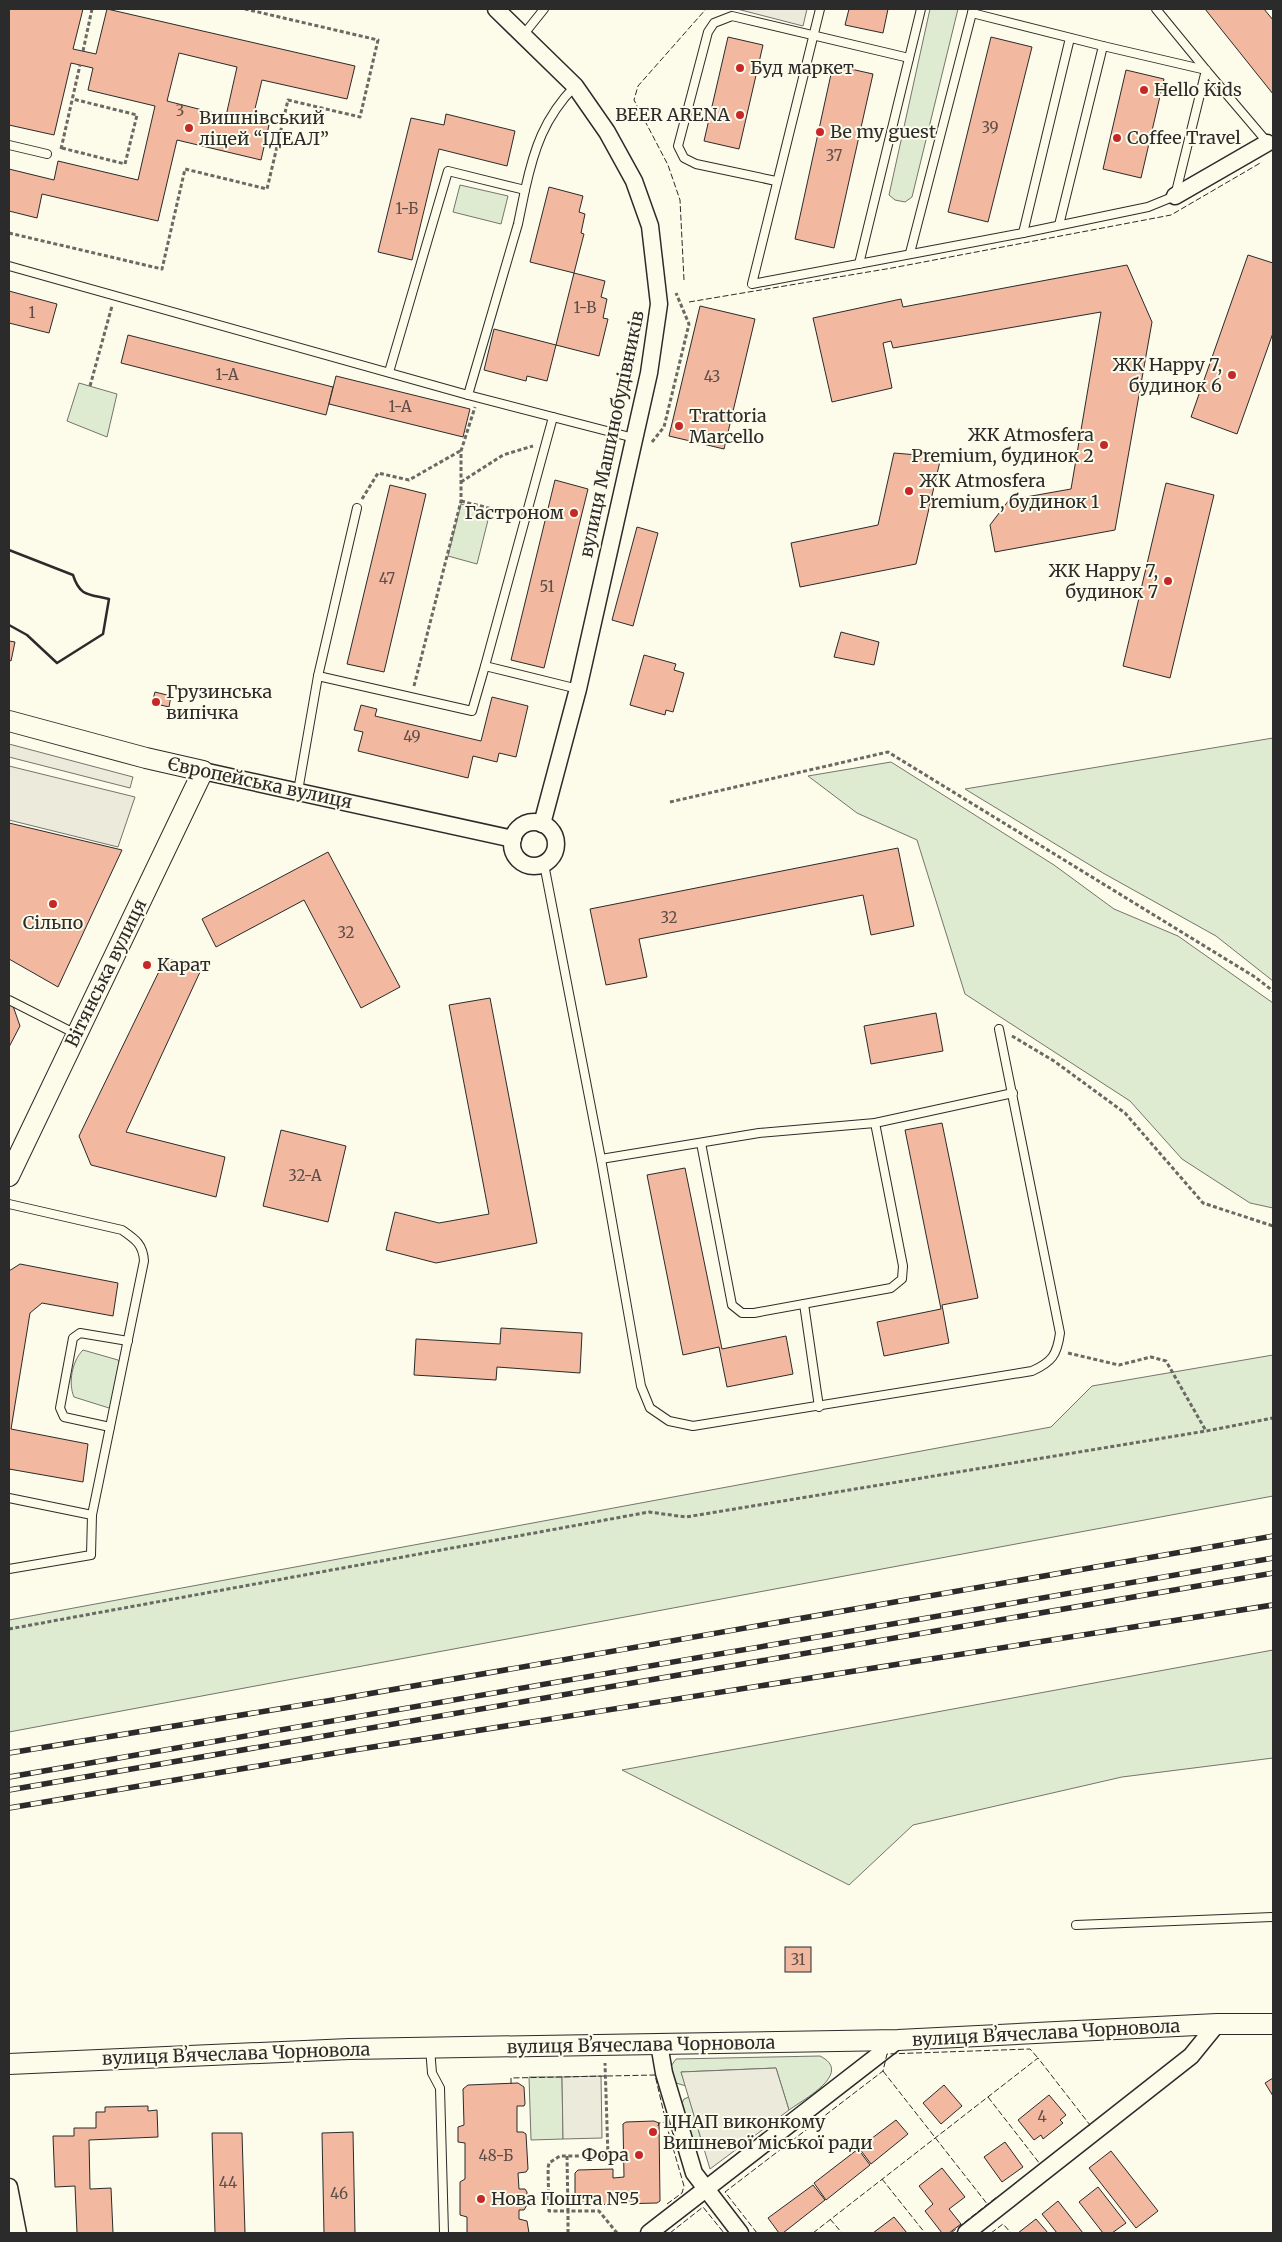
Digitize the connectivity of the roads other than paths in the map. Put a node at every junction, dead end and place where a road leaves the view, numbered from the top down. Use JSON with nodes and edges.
{"nodes":[{"id":1,"x":496,"y":9,"type":"edge"},
{"id":2,"x":544,"y":9,"type":"edge"},
{"id":3,"x":820,"y":9,"type":"edge"},
{"id":4,"x":921,"y":9,"type":"edge"},
{"id":5,"x":1156,"y":9,"type":"edge"},
{"id":6,"x":972,"y":11,"type":"edge"},
{"id":7,"x":524,"y":34,"type":"junction"},
{"id":8,"x":813,"y":35,"type":"junction"},
{"id":9,"x":1070,"y":38,"type":"junction"},
{"id":10,"x":1103,"y":46,"type":"junction"},
{"id":11,"x":909,"y":58,"type":"junction"},
{"id":12,"x":1206,"y":70,"type":"junction"},
{"id":13,"x":575,"y":86,"type":"junction"},
{"id":14,"x":1270,"y":142,"type":"edge"},
{"id":15,"x":9,"y":145,"type":"edge"},
{"id":16,"x":47,"y":154,"type":"road end"},
{"id":17,"x":776,"y":181,"type":"junction"},
{"id":18,"x":525,"y":190,"type":"junction"},
{"id":19,"x":1175,"y":196,"type":"junction"},
{"id":20,"x":1059,"y":225,"type":"junction"},
{"id":21,"x":1023,"y":233,"type":"junction"},
{"id":22,"x":910,"y":253,"type":"junction"},
{"id":23,"x":859,"y":264,"type":"junction"},
{"id":24,"x":9,"y":266,"type":"edge"},
{"id":25,"x":389,"y":372,"type":"junction"},
{"id":26,"x":468,"y":395,"type":"junction"},
{"id":27,"x":553,"y":417,"type":"junction"},
{"id":28,"x":640,"y":444,"type":"junction"},
{"id":29,"x":358,"y":508,"type":"road end"},
{"id":30,"x":485,"y":666,"type":"junction"},
{"id":31,"x":318,"y":676,"type":"junction"},
{"id":32,"x":578,"y":689,"type":"junction"},
{"id":33,"x":9,"y":721,"type":"edge"},
{"id":34,"x":203,"y":771,"type":"junction"},
{"id":35,"x":298,"y":791,"type":"junction"},
{"id":36,"x":542,"y":824,"type":"junction"},
{"id":37,"x":513,"y":839,"type":"junction"},
{"id":38,"x":544,"y":864,"type":"junction"},
{"id":39,"x":9,"y":1000,"type":"edge"},
{"id":40,"x":999,"y":1029,"type":"road end"},
{"id":41,"x":77,"y":1034,"type":"junction"},
{"id":42,"x":1013,"y":1093,"type":"junction"},
{"id":43,"x":875,"y":1123,"type":"junction"},
{"id":44,"x":701,"y":1143,"type":"junction"},
{"id":45,"x":601,"y":1159,"type":"junction"},
{"id":46,"x":9,"y":1176,"type":"edge"},
{"id":47,"x":9,"y":1204,"type":"edge"},
{"id":48,"x":804,"y":1304,"type":"junction"},
{"id":49,"x":128,"y":1341,"type":"junction"},
{"id":50,"x":819,"y":1407,"type":"junction"},
{"id":51,"x":110,"y":1427,"type":"junction"},
{"id":52,"x":9,"y":1498,"type":"edge"},
{"id":53,"x":92,"y":1514,"type":"junction"},
{"id":54,"x":9,"y":1569,"type":"edge"},
{"id":55,"x":1273,"y":1917,"type":"edge"},
{"id":56,"x":1076,"y":1925,"type":"dead end"},
{"id":57,"x":1217,"y":2024,"type":"junction"},
{"id":58,"x":1273,"y":2024,"type":"edge"},
{"id":59,"x":898,"y":2040,"type":"junction"},
{"id":60,"x":659,"y":2044,"type":"junction"},
{"id":61,"x":430,"y":2048,"type":"junction"},
{"id":62,"x":9,"y":2064,"type":"edge"},
{"id":63,"x":9,"y":2187,"type":"edge"},
{"id":64,"x":706,"y":2189,"type":"junction"},
{"id":65,"x":18,"y":2233,"type":"edge"},
{"id":66,"x":444,"y":2233,"type":"edge"},
{"id":67,"x":649,"y":2233,"type":"edge"},
{"id":68,"x":740,"y":2233,"type":"edge"},
{"id":69,"x":966,"y":2233,"type":"edge"}],
"edges":[{"from":1,"to":7,"type":"street","name":"вулиця Машинобудівників"},
{"from":2,"to":7,"type":"lane"},
{"from":3,"to":8,"type":"lane"},
{"from":4,"to":11,"type":"lane"},
{"from":5,"to":12,"type":"lane"},
{"from":6,"to":9,"type":"lane"},
{"from":6,"to":22,"type":"lane"},
{"from":7,"to":13,"type":"street","name":"вулиця Машинобудівників"},
{"from":8,"to":11,"type":"lane"},
{"from":8,"to":17,"type":"lane"},
{"from":8,"to":17,"type":"lane"},
{"from":9,"to":10,"type":"lane"},
{"from":9,"to":21,"type":"lane"},
{"from":10,"to":12,"type":"lane"},
{"from":10,"to":20,"type":"lane"},
{"from":11,"to":23,"type":"lane"},
{"from":12,"to":14,"type":"lane"},
{"from":12,"to":19,"type":"lane"},
{"from":13,"to":18,"type":"lane"},
{"from":13,"to":28,"type":"street","name":"вулиця Машинобудівників"},
{"from":14,"to":19,"type":"street"},
{"from":15,"to":16,"type":"lane"},
{"from":17,"to":23,"type":"lane"},
{"from":18,"to":25,"type":"lane"},
{"from":18,"to":26,"type":"lane"},
{"from":19,"to":20,"type":"lane"},
{"from":20,"to":21,"type":"lane"},
{"from":21,"to":22,"type":"lane"},
{"from":22,"to":23,"type":"lane"},
{"from":24,"to":25,"type":"lane"},
{"from":25,"to":26,"type":"lane"},
{"from":26,"to":27,"type":"lane"},
{"from":27,"to":28,"type":"lane"},
{"from":27,"to":30,"type":"lane"},
{"from":28,"to":32,"type":"street","name":"вулиця Машинобудівників"},
{"from":29,"to":31,"type":"lane"},
{"from":30,"to":31,"type":"lane"},
{"from":30,"to":32,"type":"lane"},
{"from":31,"to":35,"type":"lane"},
{"from":32,"to":36,"type":"street","name":"вулиця Машинобудівників"},
{"from":33,"to":34,"type":"street","name":"Європейська вулиця"},
{"from":34,"to":35,"type":"street","name":"Європейська вулиця"},
{"from":34,"to":41,"type":"street","name":"Вітянська вулиця"},
{"from":35,"to":37,"type":"street","name":"Європейська вулиця"},
{"from":36,"to":37,"type":"street"},
{"from":36,"to":38,"type":"street"},
{"from":37,"to":38,"type":"street"},
{"from":38,"to":45,"type":"lane"},
{"from":39,"to":41,"type":"lane"},
{"from":40,"to":42,"type":"lane"},
{"from":41,"to":46,"type":"street","name":"Вітянська вулиця"},
{"from":42,"to":43,"type":"lane"},
{"from":42,"to":50,"type":"lane"},
{"from":43,"to":44,"type":"lane"},
{"from":43,"to":48,"type":"lane"},
{"from":44,"to":45,"type":"lane"},
{"from":44,"to":48,"type":"lane"},
{"from":45,"to":50,"type":"lane"},
{"from":47,"to":49,"type":"lane"},
{"from":48,"to":50,"type":"lane"},
{"from":49,"to":51,"type":"lane"},
{"from":49,"to":51,"type":"lane"},
{"from":51,"to":53,"type":"lane"},
{"from":52,"to":53,"type":"lane"},
{"from":53,"to":54,"type":"lane"},
{"from":55,"to":56,"type":"lane"},
{"from":57,"to":58,"type":"street","name":"вулиця Вʼячеслава Чорновола"},
{"from":57,"to":59,"type":"street","name":"вулиця Вʼячеслава Чорновола"},
{"from":57,"to":69,"type":"street"},
{"from":59,"to":60,"type":"street","name":"вулиця Вʼячеслава Чорновола"},
{"from":59,"to":64,"type":"street"},
{"from":60,"to":61,"type":"street","name":"вулиця Вʼячеслава Чорновола"},
{"from":60,"to":64,"type":"street"},
{"from":61,"to":62,"type":"street","name":"вулиця Вʼячеслава Чорновола"},
{"from":61,"to":66,"type":"lane"},
{"from":63,"to":65,"type":"street"},
{"from":64,"to":67,"type":"street"},
{"from":64,"to":68,"type":"street"}]}
